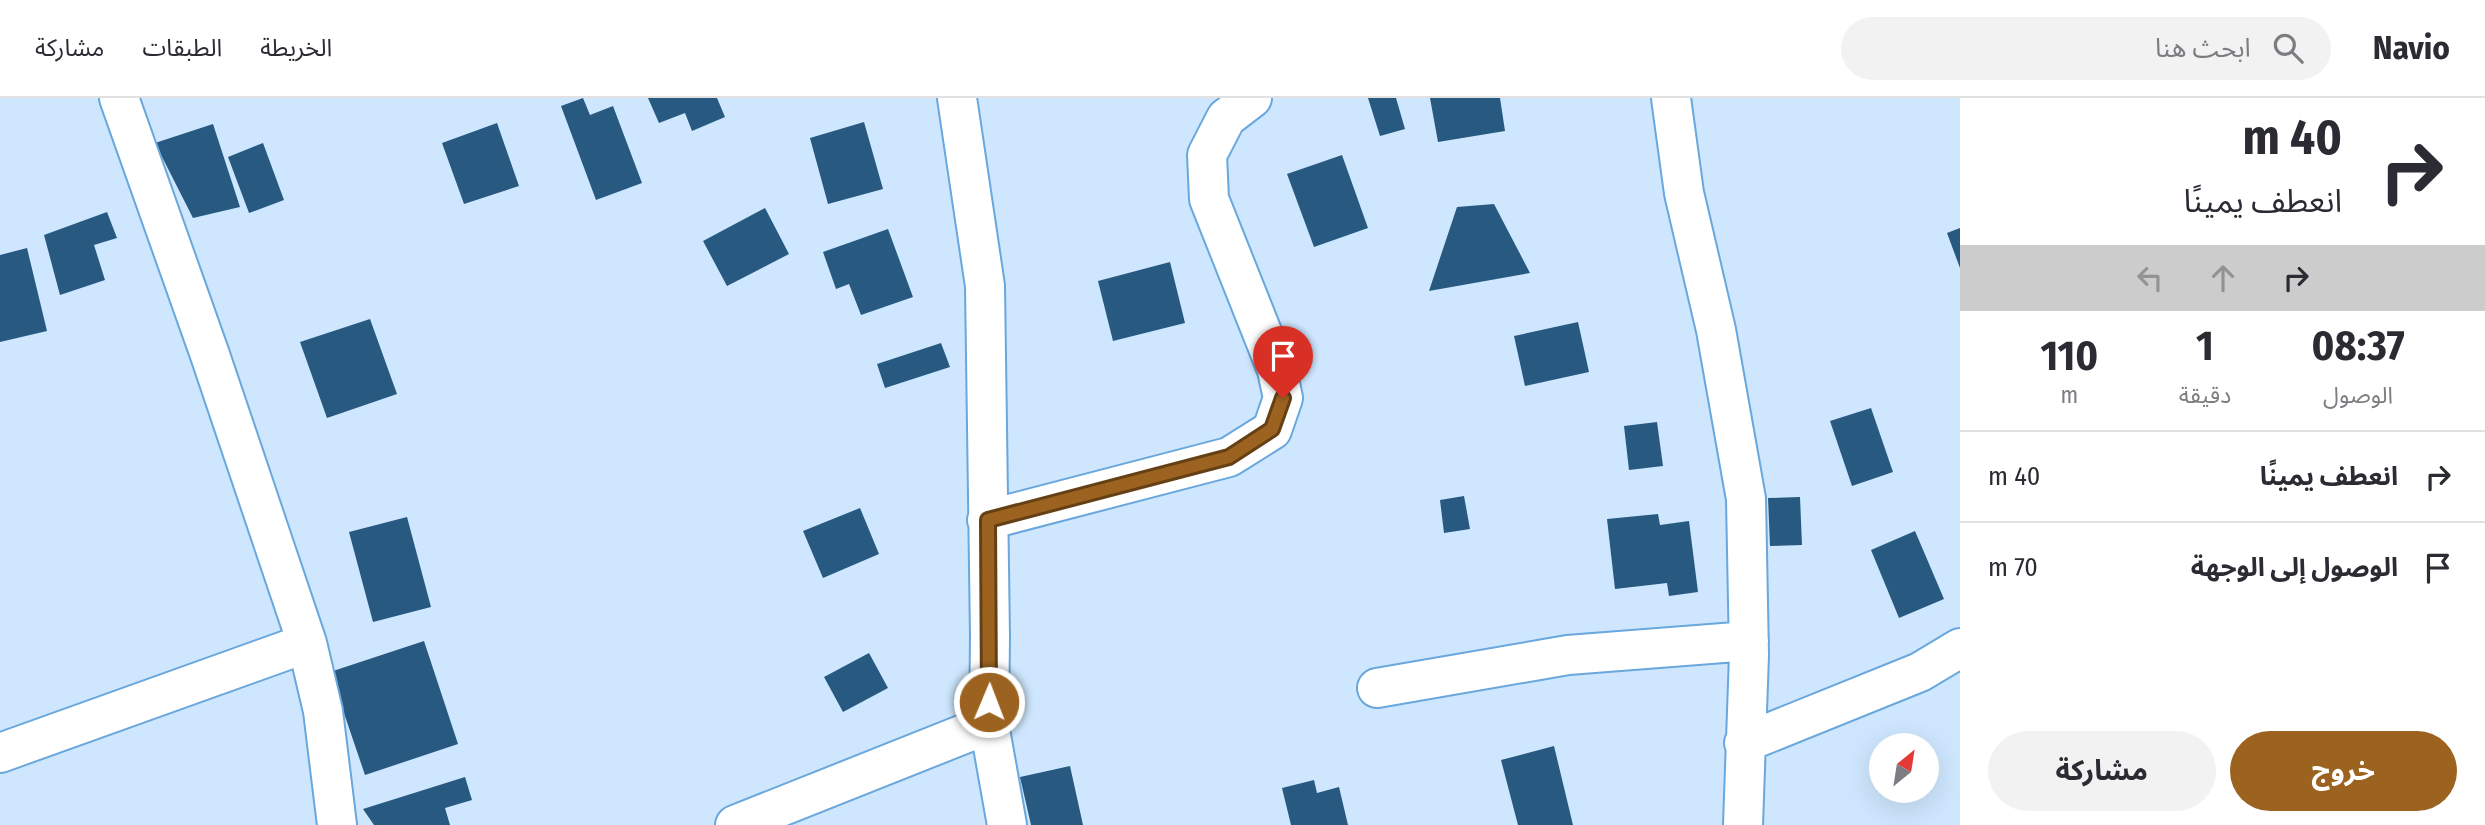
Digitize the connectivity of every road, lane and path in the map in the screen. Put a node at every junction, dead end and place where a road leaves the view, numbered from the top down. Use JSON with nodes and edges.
{"nodes":[{"id":1,"x":119,"y":98,"type":"edge"},
{"id":2,"x":957,"y":98,"type":"edge"},
{"id":3,"x":1252,"y":98,"type":"edge"},
{"id":4,"x":1671,"y":98,"type":"edge"},
{"id":5,"x":988,"y":520,"type":"junction"},
{"id":6,"x":1749,"y":641,"type":"junction"},
{"id":7,"x":307,"y":643,"type":"junction"},
{"id":8,"x":1960,"y":648,"type":"edge"},
{"id":9,"x":1377,"y":688,"type":"dead end"},
{"id":10,"x":989,"y":724,"type":"junction"},
{"id":11,"x":1744,"y":743,"type":"junction"},
{"id":12,"x":0,"y":753,"type":"edge"},
{"id":13,"x":337,"y":825,"type":"edge"},
{"id":14,"x":735,"y":825,"type":"edge"},
{"id":15,"x":1007,"y":825,"type":"edge"},
{"id":16,"x":1742,"y":825,"type":"edge"}],
"edges":[{"from":1,"to":7,"type":"street"},
{"from":2,"to":5,"type":"street"},
{"from":3,"to":5,"type":"street"},
{"from":4,"to":6,"type":"street"},
{"from":5,"to":10,"type":"street"},
{"from":6,"to":9,"type":"street"},
{"from":6,"to":11,"type":"street"},
{"from":7,"to":12,"type":"street"},
{"from":7,"to":13,"type":"street"},
{"from":8,"to":11,"type":"street"},
{"from":10,"to":14,"type":"street"},
{"from":10,"to":15,"type":"street"},
{"from":11,"to":16,"type":"street"}]}
